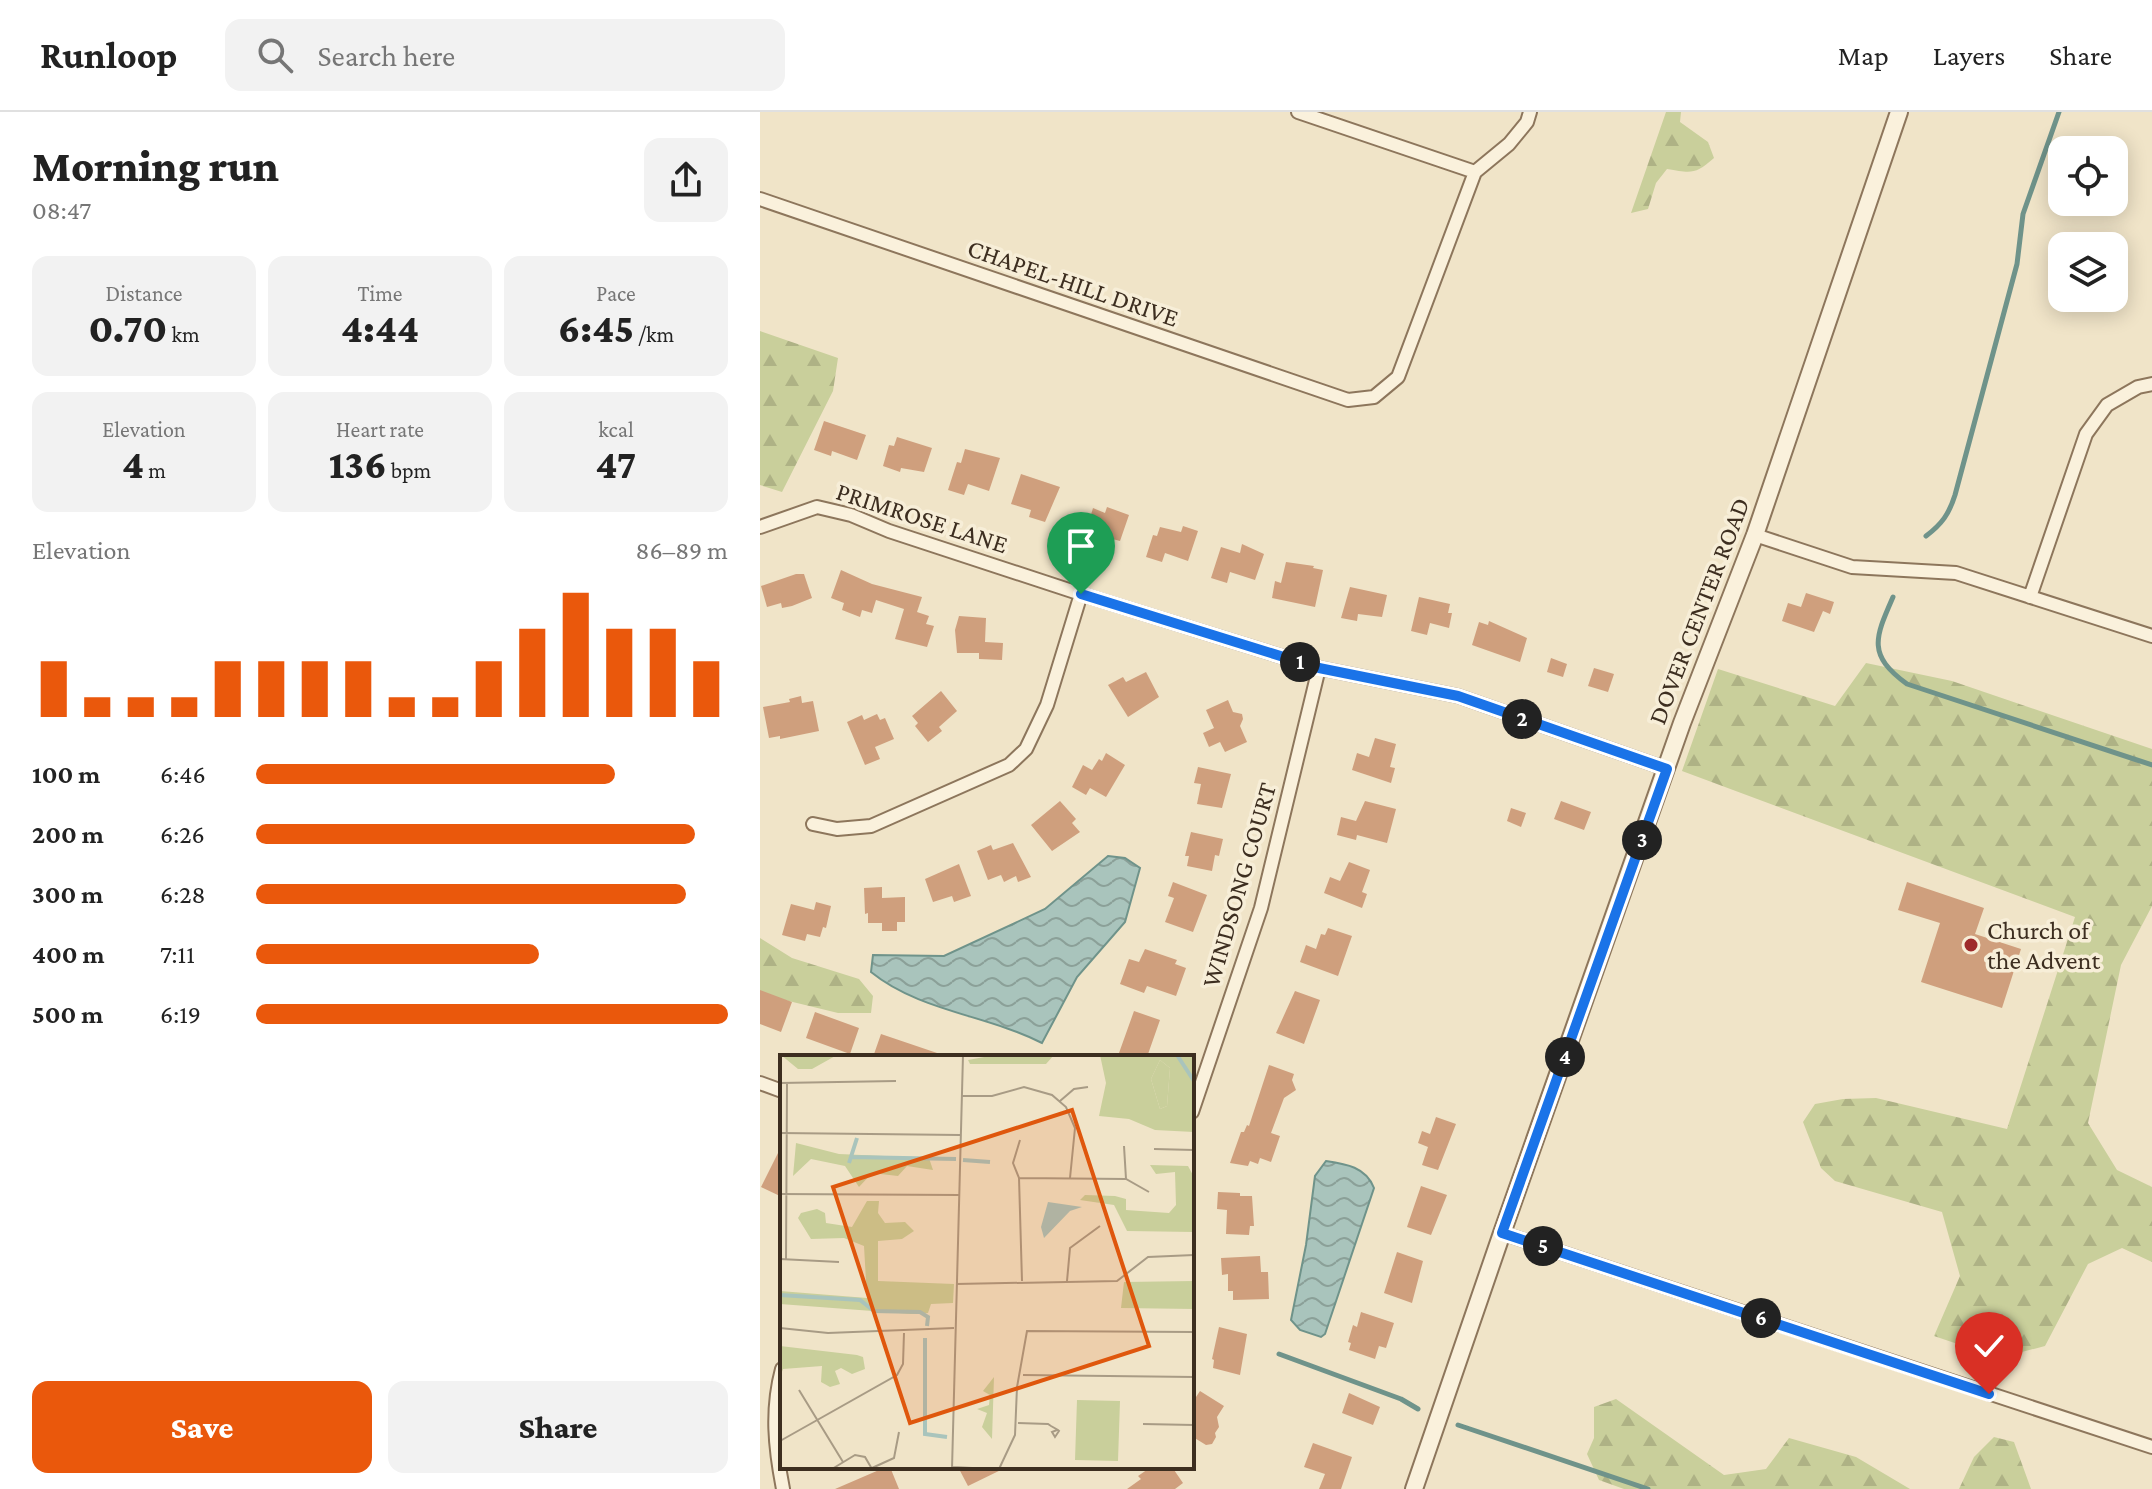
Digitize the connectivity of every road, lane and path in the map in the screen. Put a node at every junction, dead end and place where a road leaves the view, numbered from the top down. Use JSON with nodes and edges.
{"nodes":[{"id":1,"x":1298,"y":112,"type":"edge"},
{"id":2,"x":1530,"y":112,"type":"edge"},
{"id":3,"x":1899,"y":112,"type":"edge"},
{"id":4,"x":1475,"y":172,"type":"junction"},
{"id":5,"x":760,"y":199,"type":"edge"},
{"id":6,"x":2152,"y":384,"type":"edge"},
{"id":7,"x":760,"y":527,"type":"edge"},
{"id":8,"x":1755,"y":535,"type":"junction"},
{"id":9,"x":1081,"y":594,"type":"junction"},
{"id":10,"x":2030,"y":597,"type":"junction"},
{"id":11,"x":2152,"y":636,"type":"edge"},
{"id":12,"x":1319,"y":668,"type":"junction"},
{"id":13,"x":1667,"y":769,"type":"junction"},
{"id":14,"x":813,"y":824,"type":"dead end"},
{"id":15,"x":760,"y":1083,"type":"edge"},
{"id":16,"x":780,"y":1090,"type":"edge"},
{"id":17,"x":1194,"y":1106,"type":"edge"},
{"id":18,"x":1502,"y":1233,"type":"junction"},
{"id":19,"x":780,"y":1377,"type":"edge"},
{"id":20,"x":2152,"y":1447,"type":"edge"},
{"id":21,"x":783,"y":1489,"type":"edge"},
{"id":22,"x":1414,"y":1489,"type":"edge"}],
"edges":[{"from":1,"to":4,"type":"street"},
{"from":2,"to":4,"type":"street"},
{"from":3,"to":8,"type":"street","name":"DOVER CENTER ROAD"},
{"from":4,"to":5,"type":"street","name":"CHAPEL-HILL DRIVE"},
{"from":6,"to":10,"type":"street"},
{"from":7,"to":9,"type":"street","name":"PRIMROSE LANE"},
{"from":8,"to":10,"type":"street"},
{"from":8,"to":13,"type":"street","name":"DOVER CENTER ROAD"},
{"from":9,"to":12,"type":"street","name":"PRIMROSE LANE"},
{"from":9,"to":14,"type":"street"},
{"from":10,"to":11,"type":"street"},
{"from":12,"to":13,"type":"street","name":"PRIMROSE LANE"},
{"from":12,"to":17,"type":"street","name":"WINDSONG COURT"},
{"from":13,"to":18,"type":"street","name":"DOVER CENTER ROAD"},
{"from":15,"to":16,"type":"street"},
{"from":18,"to":20,"type":"street"},
{"from":18,"to":22,"type":"street","name":"DOVER CENTER ROAD"},
{"from":19,"to":21,"type":"street"}]}
